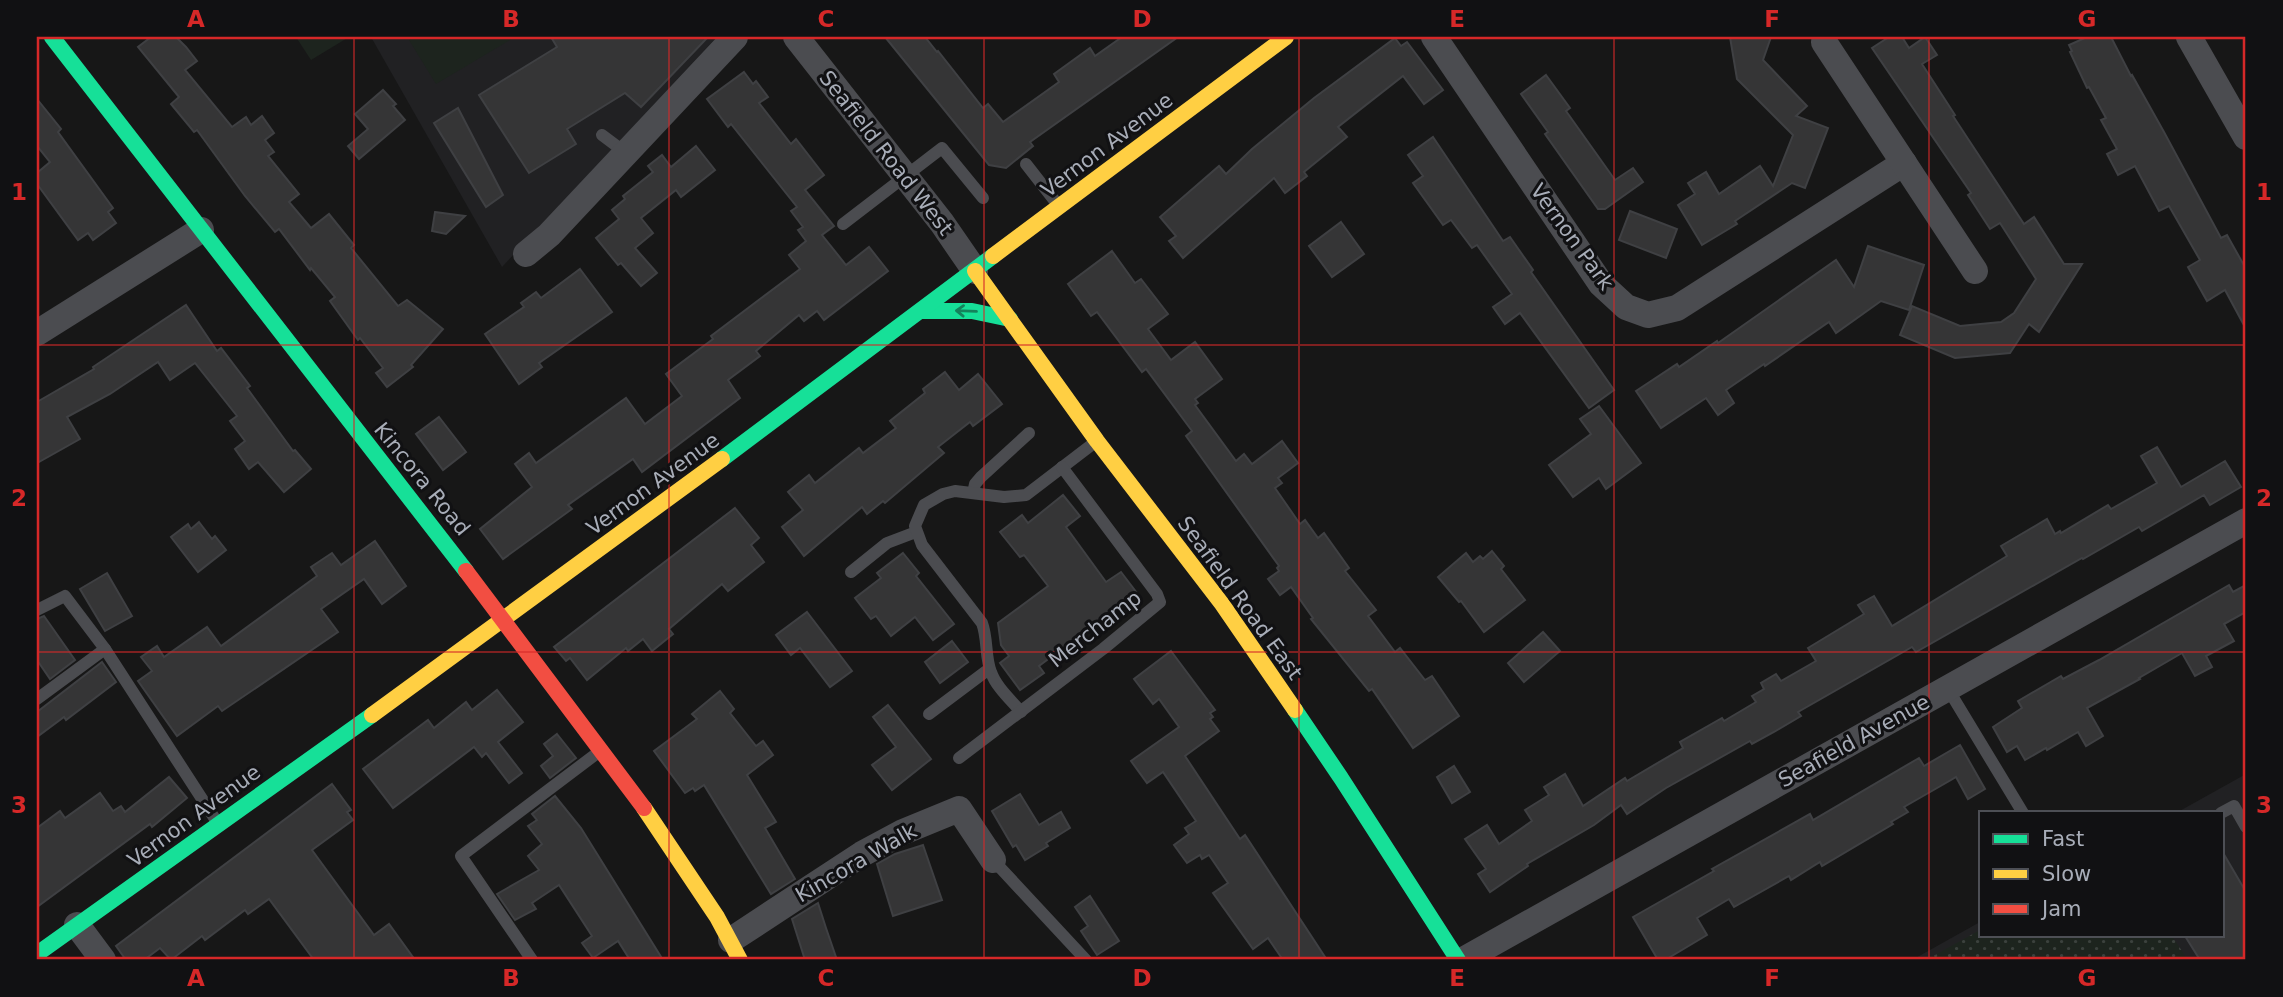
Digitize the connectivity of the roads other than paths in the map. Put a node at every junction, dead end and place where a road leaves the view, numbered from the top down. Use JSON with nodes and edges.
{"nodes":[{"id":1,"x":52,"y":37,"type":"edge"},
{"id":2,"x":735,"y":37,"type":"edge"},
{"id":3,"x":796,"y":37,"type":"edge"},
{"id":4,"x":1286,"y":37,"type":"edge"},
{"id":5,"x":1434,"y":37,"type":"edge"},
{"id":6,"x":2189,"y":37,"type":"edge"},
{"id":7,"x":1824,"y":42,"type":"dead end"},
{"id":8,"x":602,"y":135,"type":"dead end"},
{"id":9,"x":2246,"y":138,"type":"edge"},
{"id":10,"x":626,"y":153,"type":"junction"},
{"id":11,"x":1904,"y":163,"type":"junction"},
{"id":12,"x":1026,"y":164,"type":"dead end"},
{"id":13,"x":904,"y":176,"type":"junction"},
{"id":14,"x":983,"y":198,"type":"dead end"},
{"id":15,"x":1059,"y":207,"type":"junction"},
{"id":16,"x":843,"y":224,"type":"dead end"},
{"id":17,"x":201,"y":230,"type":"junction"},
{"id":18,"x":526,"y":254,"type":"dead end"},
{"id":19,"x":975,"y":271,"type":"junction"},
{"id":20,"x":1975,"y":271,"type":"dead end"},
{"id":21,"x":922,"y":311,"type":"junction"},
{"id":22,"x":1010,"y":319,"type":"junction"},
{"id":23,"x":37,"y":333,"type":"edge"},
{"id":24,"x":1029,"y":433,"type":"dead end"},
{"id":25,"x":1097,"y":440,"type":"junction"},
{"id":26,"x":1062,"y":467,"type":"junction"},
{"id":27,"x":973,"y":493,"type":"junction"},
{"id":28,"x":2246,"y":522,"type":"edge"},
{"id":29,"x":916,"y":532,"type":"junction"},
{"id":30,"x":851,"y":572,"type":"dead end"},
{"id":31,"x":37,"y":610,"type":"edge"},
{"id":32,"x":503,"y":618,"type":"junction"},
{"id":33,"x":105,"y":649,"type":"junction"},
{"id":34,"x":989,"y":669,"type":"junction"},
{"id":35,"x":1948,"y":689,"type":"junction"},
{"id":36,"x":37,"y":699,"type":"edge"},
{"id":37,"x":1021,"y":712,"type":"junction"},
{"id":38,"x":929,"y":714,"type":"dead end"},
{"id":39,"x":603,"y":749,"type":"junction"},
{"id":40,"x":959,"y":758,"type":"dead end"},
{"id":41,"x":2022,"y":811,"type":"edge"},
{"id":42,"x":2224,"y":811,"type":"edge"},
{"id":43,"x":218,"y":825,"type":"junction"},
{"id":44,"x":2246,"y":827,"type":"edge"},
{"id":45,"x":993,"y":860,"type":"joint"},
{"id":46,"x":77,"y":925,"type":"junction"},
{"id":47,"x":39,"y":948,"type":"edge"},
{"id":48,"x":736,"y":950,"type":"edge"},
{"id":49,"x":103,"y":960,"type":"edge"},
{"id":50,"x":532,"y":960,"type":"edge"},
{"id":51,"x":1086,"y":960,"type":"edge"},
{"id":52,"x":1460,"y":960,"type":"edge"}],
"edges":[{"from":1,"to":17,"type":"street","name":"Kincora Road"},
{"from":2,"to":10,"type":"street"},
{"from":3,"to":13,"type":"street","name":"Seafield Road West"},
{"from":4,"to":15,"type":"street","name":"Vernon Avenue"},
{"from":5,"to":11,"type":"street","name":"Vernon Park"},
{"from":6,"to":9,"type":"street"},
{"from":7,"to":11,"type":"street"},
{"from":8,"to":10,"type":"lane"},
{"from":10,"to":18,"type":"street"},
{"from":11,"to":20,"type":"street"},
{"from":12,"to":15,"type":"lane"},
{"from":13,"to":14,"type":"lane"},
{"from":13,"to":16,"type":"lane"},
{"from":13,"to":19,"type":"street","name":"Seafield Road West"},
{"from":15,"to":19,"type":"street","name":"Vernon Avenue"},
{"from":17,"to":23,"type":"street"},
{"from":17,"to":32,"type":"street","name":"Kincora Road"},
{"from":19,"to":21,"type":"street","name":"Vernon Avenue"},
{"from":19,"to":22,"type":"street","name":"Seafield Road East"},
{"from":22,"to":21,"type":"street","one_way":true},
{"from":21,"to":32,"type":"street","name":"Vernon Avenue"},
{"from":22,"to":25,"type":"street","name":"Seafield Road East"},
{"from":24,"to":27,"type":"lane"},
{"from":25,"to":26,"type":"lane"},
{"from":25,"to":52,"type":"street","name":"Seafield Road East"},
{"from":26,"to":27,"type":"lane"},
{"from":26,"to":37,"type":"lane","name":"Merchamp"},
{"from":27,"to":29,"type":"lane"},
{"from":28,"to":35,"type":"street","name":"Seafield Avenue"},
{"from":29,"to":30,"type":"lane"},
{"from":29,"to":34,"type":"lane"},
{"from":31,"to":33,"type":"lane"},
{"from":32,"to":39,"type":"street","name":"Kincora Road"},
{"from":32,"to":43,"type":"street","name":"Vernon Avenue"},
{"from":33,"to":36,"type":"lane"},
{"from":33,"to":43,"type":"lane"},
{"from":34,"to":37,"type":"lane"},
{"from":34,"to":38,"type":"lane"},
{"from":35,"to":41,"type":"lane"},
{"from":35,"to":52,"type":"street","name":"Seafield Avenue"},
{"from":37,"to":40,"type":"lane","name":"Merchamp"},
{"from":39,"to":48,"type":"street","name":"Kincora Road"},
{"from":39,"to":50,"type":"lane"},
{"from":42,"to":44,"type":"lane"},
{"from":43,"to":46,"type":"street","name":"Vernon Avenue"},
{"from":45,"to":48,"type":"street","name":"Kincora Walk"},
{"from":45,"to":51,"type":"lane","name":"Kincora Walk"},
{"from":46,"to":47,"type":"street","name":"Vernon Avenue"},
{"from":46,"to":49,"type":"street"}]}
